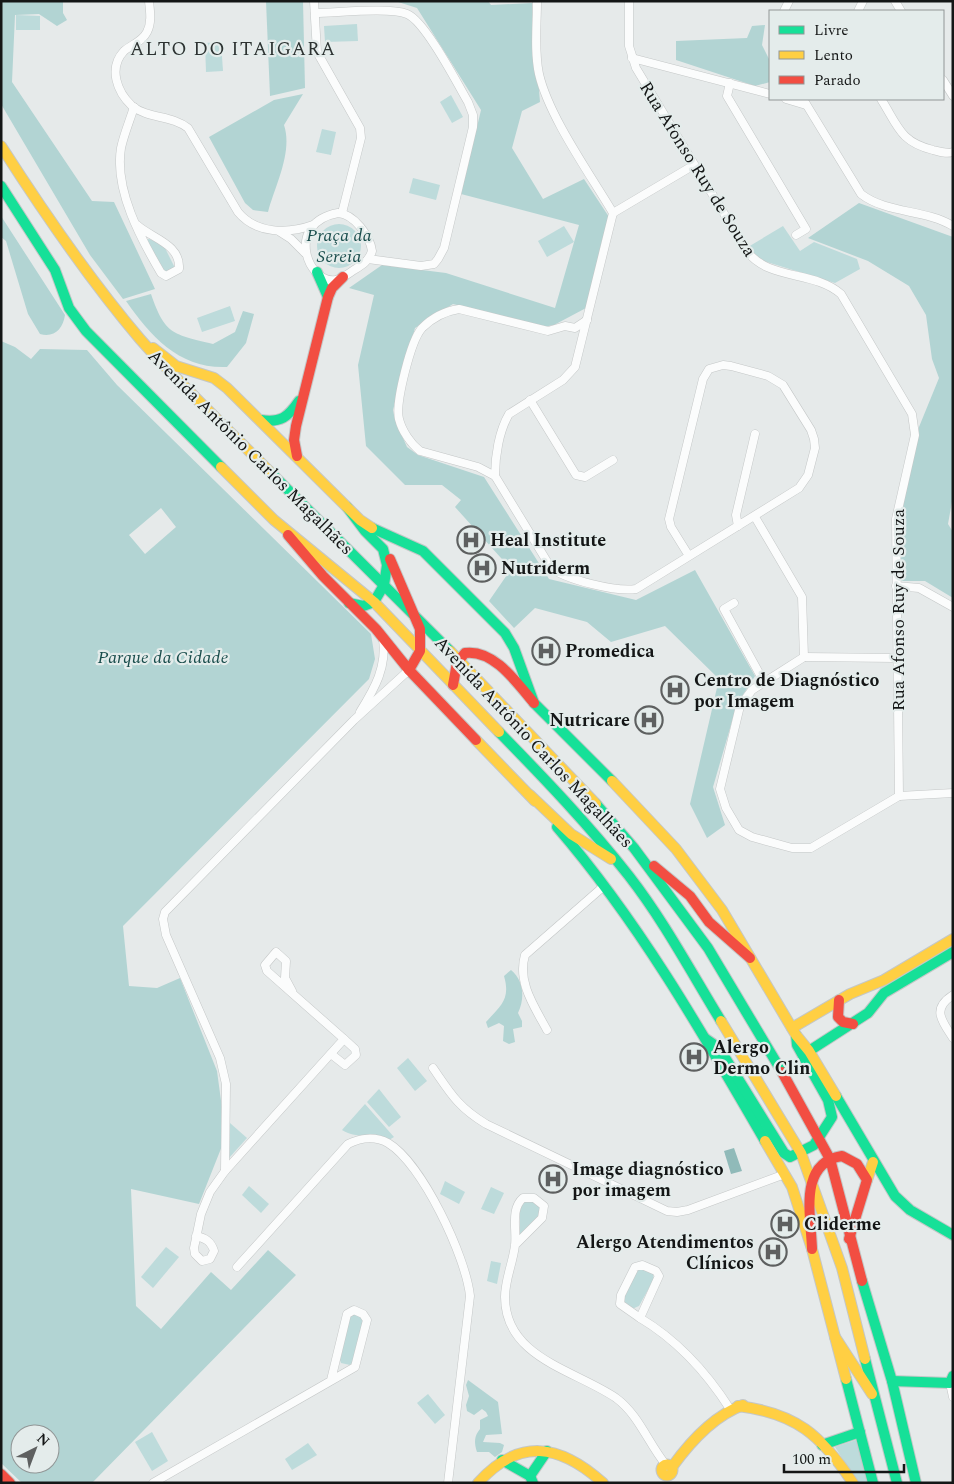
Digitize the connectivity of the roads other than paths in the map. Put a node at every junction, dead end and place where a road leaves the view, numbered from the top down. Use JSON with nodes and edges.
{"nodes":[{"id":1,"x":149,"y":1,"type":"edge"},
{"id":2,"x":314,"y":1,"type":"edge"},
{"id":3,"x":536,"y":1,"type":"edge"},
{"id":4,"x":629,"y":1,"type":"edge"},
{"id":5,"x":315,"y":13,"type":"junction"},
{"id":6,"x":632,"y":58,"type":"junction"},
{"id":7,"x":944,"y":82,"type":"edge"},
{"id":8,"x":730,"y":83,"type":"junction"},
{"id":9,"x":769,"y":92,"type":"edge"},
{"id":10,"x":953,"y":96,"type":"edge"},
{"id":11,"x":882,"y":100,"type":"edge"},
{"id":12,"x":804,"y":102,"type":"edge"},
{"id":13,"x":134,"y":107,"type":"junction"},
{"id":14,"x":1,"y":146,"type":"edge"},
{"id":15,"x":953,"y":152,"type":"edge"},
{"id":16,"x":694,"y":165,"type":"junction"},
{"id":17,"x":1,"y":178,"type":"edge"},
{"id":18,"x":1,"y":186,"type":"edge"},
{"id":19,"x":342,"y":213,"type":"junction"},
{"id":20,"x":613,"y":213,"type":"junction"},
{"id":21,"x":941,"y":219,"type":"junction"},
{"id":22,"x":953,"y":219,"type":"edge"},
{"id":23,"x":137,"y":225,"type":"junction"},
{"id":24,"x":313,"y":225,"type":"junction"},
{"id":25,"x":953,"y":226,"type":"edge"},
{"id":26,"x":278,"y":231,"type":"junction"},
{"id":27,"x":796,"y":235,"type":"dead end"},
{"id":28,"x":305,"y":253,"type":"junction"},
{"id":29,"x":368,"y":259,"type":"junction"},
{"id":30,"x":55,"y":270,"type":"junction"},
{"id":31,"x":317,"y":272,"type":"junction"},
{"id":32,"x":342,"y":278,"type":"junction"},
{"id":33,"x":328,"y":297,"type":"junction"},
{"id":34,"x":586,"y":320,"type":"junction"},
{"id":35,"x":130,"y":328,"type":"junction"},
{"id":36,"x":574,"y":328,"type":"junction"},
{"id":37,"x":582,"y":337,"type":"junction"},
{"id":38,"x":302,"y":396,"type":"junction"},
{"id":39,"x":530,"y":400,"type":"junction"},
{"id":40,"x":261,"y":420,"type":"junction"},
{"id":41,"x":755,"y":434,"type":"dead end"},
{"id":42,"x":297,"y":456,"type":"junction"},
{"id":43,"x":495,"y":460,"type":"junction"},
{"id":44,"x":613,"y":460,"type":"dead end"},
{"id":45,"x":478,"y":467,"type":"junction"},
{"id":46,"x":494,"y":476,"type":"junction"},
{"id":47,"x":347,"y":507,"type":"junction"},
{"id":48,"x":755,"y":517,"type":"junction"},
{"id":49,"x":274,"y":520,"type":"junction"},
{"id":50,"x":738,"y":526,"type":"junction"},
{"id":51,"x":383,"y":549,"type":"junction"},
{"id":52,"x":688,"y":556,"type":"junction"},
{"id":53,"x":384,"y":585,"type":"junction"},
{"id":54,"x":896,"y":586,"type":"junction"},
{"id":55,"x":374,"y":602,"type":"junction"},
{"id":56,"x":349,"y":603,"type":"junction"},
{"id":57,"x":734,"y":604,"type":"dead end"},
{"id":58,"x":953,"y":606,"type":"edge"},
{"id":59,"x":412,"y":614,"type":"junction"},
{"id":60,"x":383,"y":638,"type":"junction"},
{"id":61,"x":420,"y":651,"type":"junction"},
{"id":62,"x":804,"y":657,"type":"junction"},
{"id":63,"x":896,"y":658,"type":"junction"},
{"id":64,"x":458,"y":660,"type":"junction"},
{"id":65,"x":408,"y":670,"type":"junction"},
{"id":66,"x":764,"y":682,"type":"junction"},
{"id":67,"x":453,"y":685,"type":"junction"},
{"id":68,"x":534,"y":703,"type":"junction"},
{"id":69,"x":354,"y":720,"type":"junction"},
{"id":70,"x":953,"y":793,"type":"edge"},
{"id":71,"x":530,"y":795,"type":"junction"},
{"id":72,"x":899,"y":796,"type":"junction"},
{"id":73,"x":634,"y":848,"type":"junction"},
{"id":74,"x":630,"y":877,"type":"junction"},
{"id":75,"x":604,"y":886,"type":"junction"},
{"id":76,"x":953,"y":939,"type":"edge"},
{"id":77,"x":953,"y":952,"type":"edge"},
{"id":78,"x":750,"y":958,"type":"junction"},
{"id":79,"x":292,"y":992,"type":"junction"},
{"id":80,"x":953,"y":995,"type":"edge"},
{"id":81,"x":839,"y":1000,"type":"junction"},
{"id":82,"x":853,"y":1024,"type":"junction"},
{"id":83,"x":547,"y":1030,"type":"dead end"},
{"id":84,"x":794,"y":1032,"type":"junction"},
{"id":85,"x":953,"y":1038,"type":"edge"},
{"id":86,"x":344,"y":1039,"type":"junction"},
{"id":87,"x":706,"y":1039,"type":"junction"},
{"id":88,"x":809,"y":1051,"type":"junction"},
{"id":89,"x":331,"y":1054,"type":"junction"},
{"id":90,"x":433,"y":1068,"type":"dead end"},
{"id":91,"x":820,"y":1138,"type":"junction"},
{"id":92,"x":801,"y":1153,"type":"junction"},
{"id":93,"x":830,"y":1159,"type":"junction"},
{"id":94,"x":874,"y":1162,"type":"junction"},
{"id":95,"x":225,"y":1171,"type":"junction"},
{"id":96,"x":785,"y":1174,"type":"junction"},
{"id":97,"x":812,"y":1180,"type":"junction"},
{"id":98,"x":867,"y":1180,"type":"junction"},
{"id":99,"x":953,"y":1235,"type":"edge"},
{"id":100,"x":196,"y":1236,"type":"dead end"},
{"id":101,"x":849,"y":1239,"type":"junction"},
{"id":102,"x":515,"y":1245,"type":"junction"},
{"id":103,"x":812,"y":1249,"type":"junction"},
{"id":104,"x":237,"y":1268,"type":"dead end"},
{"id":105,"x":640,"y":1318,"type":"junction"},
{"id":106,"x":835,"y":1337,"type":"junction"},
{"id":107,"x":331,"y":1380,"type":"junction"},
{"id":108,"x":951,"y":1380,"type":"edge"},
{"id":109,"x":892,"y":1381,"type":"junction"},
{"id":110,"x":953,"y":1397,"type":"edge"},
{"id":111,"x":878,"y":1403,"type":"junction"},
{"id":112,"x":734,"y":1407,"type":"junction"},
{"id":113,"x":860,"y":1432,"type":"junction"},
{"id":114,"x":822,"y":1445,"type":"junction"},
{"id":115,"x":547,"y":1450,"type":"junction"},
{"id":116,"x":502,"y":1460,"type":"junction"},
{"id":117,"x":666,"y":1470,"type":"edge"},
{"id":118,"x":1,"y":1474,"type":"edge"},
{"id":119,"x":531,"y":1480,"type":"edge"},
{"id":120,"x":10,"y":1483,"type":"edge"},
{"id":121,"x":153,"y":1483,"type":"edge"},
{"id":122,"x":448,"y":1483,"type":"edge"},
{"id":123,"x":478,"y":1483,"type":"edge"},
{"id":124,"x":602,"y":1483,"type":"edge"},
{"id":125,"x":852,"y":1483,"type":"edge"},
{"id":126,"x":874,"y":1483,"type":"edge"},
{"id":127,"x":897,"y":1483,"type":"edge"},
{"id":128,"x":916,"y":1483,"type":"edge"}],
"edges":[{"from":1,"to":13,"type":"street"},
{"from":2,"to":5,"type":"street"},
{"from":3,"to":20,"type":"street"},
{"from":4,"to":6,"type":"street","name":"Rua Afonso Ruy de Souza"},
{"from":5,"to":19,"type":"street"},
{"from":5,"to":29,"type":"street"},
{"from":6,"to":8,"type":"street"},
{"from":6,"to":16,"type":"street","name":"Rua Afonso Ruy de Souza"},
{"from":7,"to":10,"type":"street"},
{"from":8,"to":9,"type":"street"},
{"from":8,"to":27,"type":"street"},
{"from":11,"to":15,"type":"street"},
{"from":12,"to":21,"type":"street"},
{"from":13,"to":23,"type":"street"},
{"from":13,"to":26,"type":"street"},
{"from":14,"to":35,"type":"main road","name":"Avenida Antônio Carlos Magalhães"},
{"from":16,"to":20,"type":"street"},
{"from":16,"to":54,"type":"street","name":"Rua Afonso Ruy de Souza"},
{"from":17,"to":30,"type":"main road"},
{"from":18,"to":30,"type":"main road","name":"Avenida Antônio Carlos Magalhães"},
{"from":19,"to":24,"type":"street"},
{"from":19,"to":29,"type":"street"},
{"from":20,"to":34,"type":"street"},
{"from":21,"to":22,"type":"street"},
{"from":21,"to":25,"type":"street"},
{"from":23,"to":23,"type":"street"},
{"from":24,"to":26,"type":"street"},
{"from":24,"to":28,"type":"street"},
{"from":26,"to":28,"type":"street"},
{"from":28,"to":31,"type":"street"},
{"from":29,"to":32,"type":"street"},
{"from":30,"to":49,"type":"main road","name":"Avenida Antônio Carlos Magalhães"},
{"from":31,"to":32,"type":"street"},
{"from":31,"to":33,"type":"main road"},
{"from":32,"to":33,"type":"main road"},
{"from":33,"to":38,"type":"main road"},
{"from":34,"to":36,"type":"street"},
{"from":34,"to":37,"type":"street"},
{"from":35,"to":40,"type":"main road","name":"Avenida Antônio Carlos Magalhães"},
{"from":35,"to":53,"type":"main road","name":"Avenida Antônio Carlos Magalhães"},
{"from":36,"to":37,"type":"street"},
{"from":36,"to":45,"type":"street"},
{"from":37,"to":39,"type":"street"},
{"from":38,"to":40,"type":"main road"},
{"from":38,"to":42,"type":"main road"},
{"from":39,"to":43,"type":"street"},
{"from":39,"to":44,"type":"street"},
{"from":40,"to":42,"type":"main road","name":"Avenida Antônio Carlos Magalhães"},
{"from":41,"to":50,"type":"street"},
{"from":42,"to":47,"type":"main road","name":"Avenida Antônio Carlos Magalhães"},
{"from":43,"to":45,"type":"street"},
{"from":43,"to":46,"type":"street"},
{"from":45,"to":46,"type":"street"},
{"from":46,"to":52,"type":"street"},
{"from":47,"to":51,"type":"main road"},
{"from":47,"to":68,"type":"main road","name":"Avenida Antônio Carlos Magalhães"},
{"from":48,"to":50,"type":"street"},
{"from":48,"to":52,"type":"street"},
{"from":48,"to":62,"type":"street"},
{"from":49,"to":55,"type":"main road","name":"Avenida Antônio Carlos Magalhães"},
{"from":49,"to":56,"type":"main road","name":"Avenida Antônio Carlos Magalhães"},
{"from":50,"to":52,"type":"street"},
{"from":51,"to":53,"type":"main road"},
{"from":51,"to":59,"type":"main road"},
{"from":53,"to":55,"type":"main road"},
{"from":53,"to":59,"type":"main road","name":"Avenida Antônio Carlos Magalhães"},
{"from":54,"to":58,"type":"street"},
{"from":54,"to":63,"type":"street","name":"Rua Afonso Ruy de Souza"},
{"from":55,"to":56,"type":"main road"},
{"from":55,"to":61,"type":"main road","name":"Avenida Antônio Carlos Magalhães"},
{"from":56,"to":60,"type":"main road","name":"Avenida Antônio Carlos Magalhães"},
{"from":57,"to":66,"type":"street"},
{"from":59,"to":61,"type":"main road"},
{"from":59,"to":64,"type":"main road","name":"Avenida Antônio Carlos Magalhães"},
{"from":60,"to":65,"type":"main road","name":"Avenida Antônio Carlos Magalhães"},
{"from":60,"to":69,"type":"street"},
{"from":61,"to":65,"type":"main road"},
{"from":61,"to":67,"type":"main road","name":"Avenida Antônio Carlos Magalhães"},
{"from":62,"to":63,"type":"street"},
{"from":62,"to":66,"type":"street"},
{"from":63,"to":72,"type":"street","name":"Rua Afonso Ruy de Souza"},
{"from":64,"to":67,"type":"main road"},
{"from":64,"to":68,"type":"main road"},
{"from":64,"to":73,"type":"main road","name":"Avenida Antônio Carlos Magalhães"},
{"from":65,"to":69,"type":"street"},
{"from":65,"to":71,"type":"main road","name":"Avenida Antônio Carlos Magalhães"},
{"from":66,"to":72,"type":"street"},
{"from":67,"to":74,"type":"main road","name":"Avenida Antônio Carlos Magalhães"},
{"from":68,"to":78,"type":"main road","name":"Avenida Antônio Carlos Magalhães"},
{"from":69,"to":95,"type":"street"},
{"from":70,"to":72,"type":"street"},
{"from":71,"to":74,"type":"main road"},
{"from":71,"to":75,"type":"main road","name":"Avenida Antônio Carlos Magalhães"},
{"from":73,"to":78,"type":"main road"},
{"from":73,"to":91,"type":"main road","name":"Avenida Antônio Carlos Magalhães"},
{"from":74,"to":92,"type":"main road","name":"Avenida Antônio Carlos Magalhães"},
{"from":75,"to":83,"type":"street"},
{"from":75,"to":87,"type":"main road","name":"Avenida Antônio Carlos Magalhães"},
{"from":76,"to":81,"type":"main road"},
{"from":77,"to":82,"type":"main road"},
{"from":78,"to":84,"type":"main road","name":"Avenida Antônio Carlos Magalhães"},
{"from":79,"to":79,"type":"street"},
{"from":79,"to":86,"type":"street"},
{"from":80,"to":85,"type":"street"},
{"from":81,"to":82,"type":"main road"},
{"from":81,"to":84,"type":"main road"},
{"from":82,"to":88,"type":"main road"},
{"from":84,"to":88,"type":"main road","name":"Avenida Antônio Carlos Magalhães"},
{"from":84,"to":91,"type":"main road"},
{"from":86,"to":89,"type":"street"},
{"from":86,"to":89,"type":"street"},
{"from":87,"to":92,"type":"main road"},
{"from":87,"to":96,"type":"main road","name":"Avenida Antônio Carlos Magalhães"},
{"from":88,"to":94,"type":"main road","name":"Avenida Antônio Carlos Magalhães"},
{"from":89,"to":95,"type":"street"},
{"from":90,"to":96,"type":"street"},
{"from":91,"to":92,"type":"main road"},
{"from":91,"to":93,"type":"main road","name":"Avenida Antônio Carlos Magalhães"},
{"from":92,"to":97,"type":"main road","name":"Avenida Antônio Carlos Magalhães"},
{"from":93,"to":97,"type":"main road"},
{"from":93,"to":98,"type":"main road"},
{"from":93,"to":101,"type":"main road","name":"Avenida Antônio Carlos Magalhães"},
{"from":94,"to":98,"type":"main road"},
{"from":94,"to":99,"type":"main road","name":"Avenida Antônio Carlos Magalhães"},
{"from":95,"to":100,"type":"street"},
{"from":96,"to":103,"type":"main road","name":"Avenida Antônio Carlos Magalhães"},
{"from":97,"to":103,"type":"main road"},
{"from":97,"to":111,"type":"main road","name":"Avenida Antônio Carlos Magalhães"},
{"from":98,"to":101,"type":"main road"},
{"from":101,"to":109,"type":"main road","name":"Avenida Antônio Carlos Magalhães"},
{"from":102,"to":102,"type":"street"},
{"from":102,"to":117,"type":"street"},
{"from":103,"to":106,"type":"main road","name":"Avenida Antônio Carlos Magalhães"},
{"from":104,"to":122,"type":"street"},
{"from":105,"to":105,"type":"street"},
{"from":105,"to":112,"type":"street"},
{"from":106,"to":111,"type":"main road"},
{"from":106,"to":113,"type":"main road","name":"Avenida Antônio Carlos Magalhães"},
{"from":107,"to":107,"type":"street"},
{"from":107,"to":121,"type":"street"},
{"from":108,"to":109,"type":"main road"},
{"from":108,"to":110,"type":"street"},
{"from":109,"to":128,"type":"main road","name":"Avenida Antônio Carlos Magalhães"},
{"from":111,"to":127,"type":"main road","name":"Avenida Antônio Carlos Magalhães"},
{"from":112,"to":114,"type":"main road"},
{"from":112,"to":117,"type":"main road"},
{"from":113,"to":114,"type":"main road"},
{"from":113,"to":126,"type":"main road","name":"Avenida Antônio Carlos Magalhães"},
{"from":114,"to":125,"type":"main road"},
{"from":115,"to":116,"type":"main road"},
{"from":115,"to":119,"type":"main road"},
{"from":115,"to":124,"type":"main road"},
{"from":116,"to":119,"type":"main road"},
{"from":116,"to":123,"type":"main road"},
{"from":118,"to":120,"type":"main road"}]}
